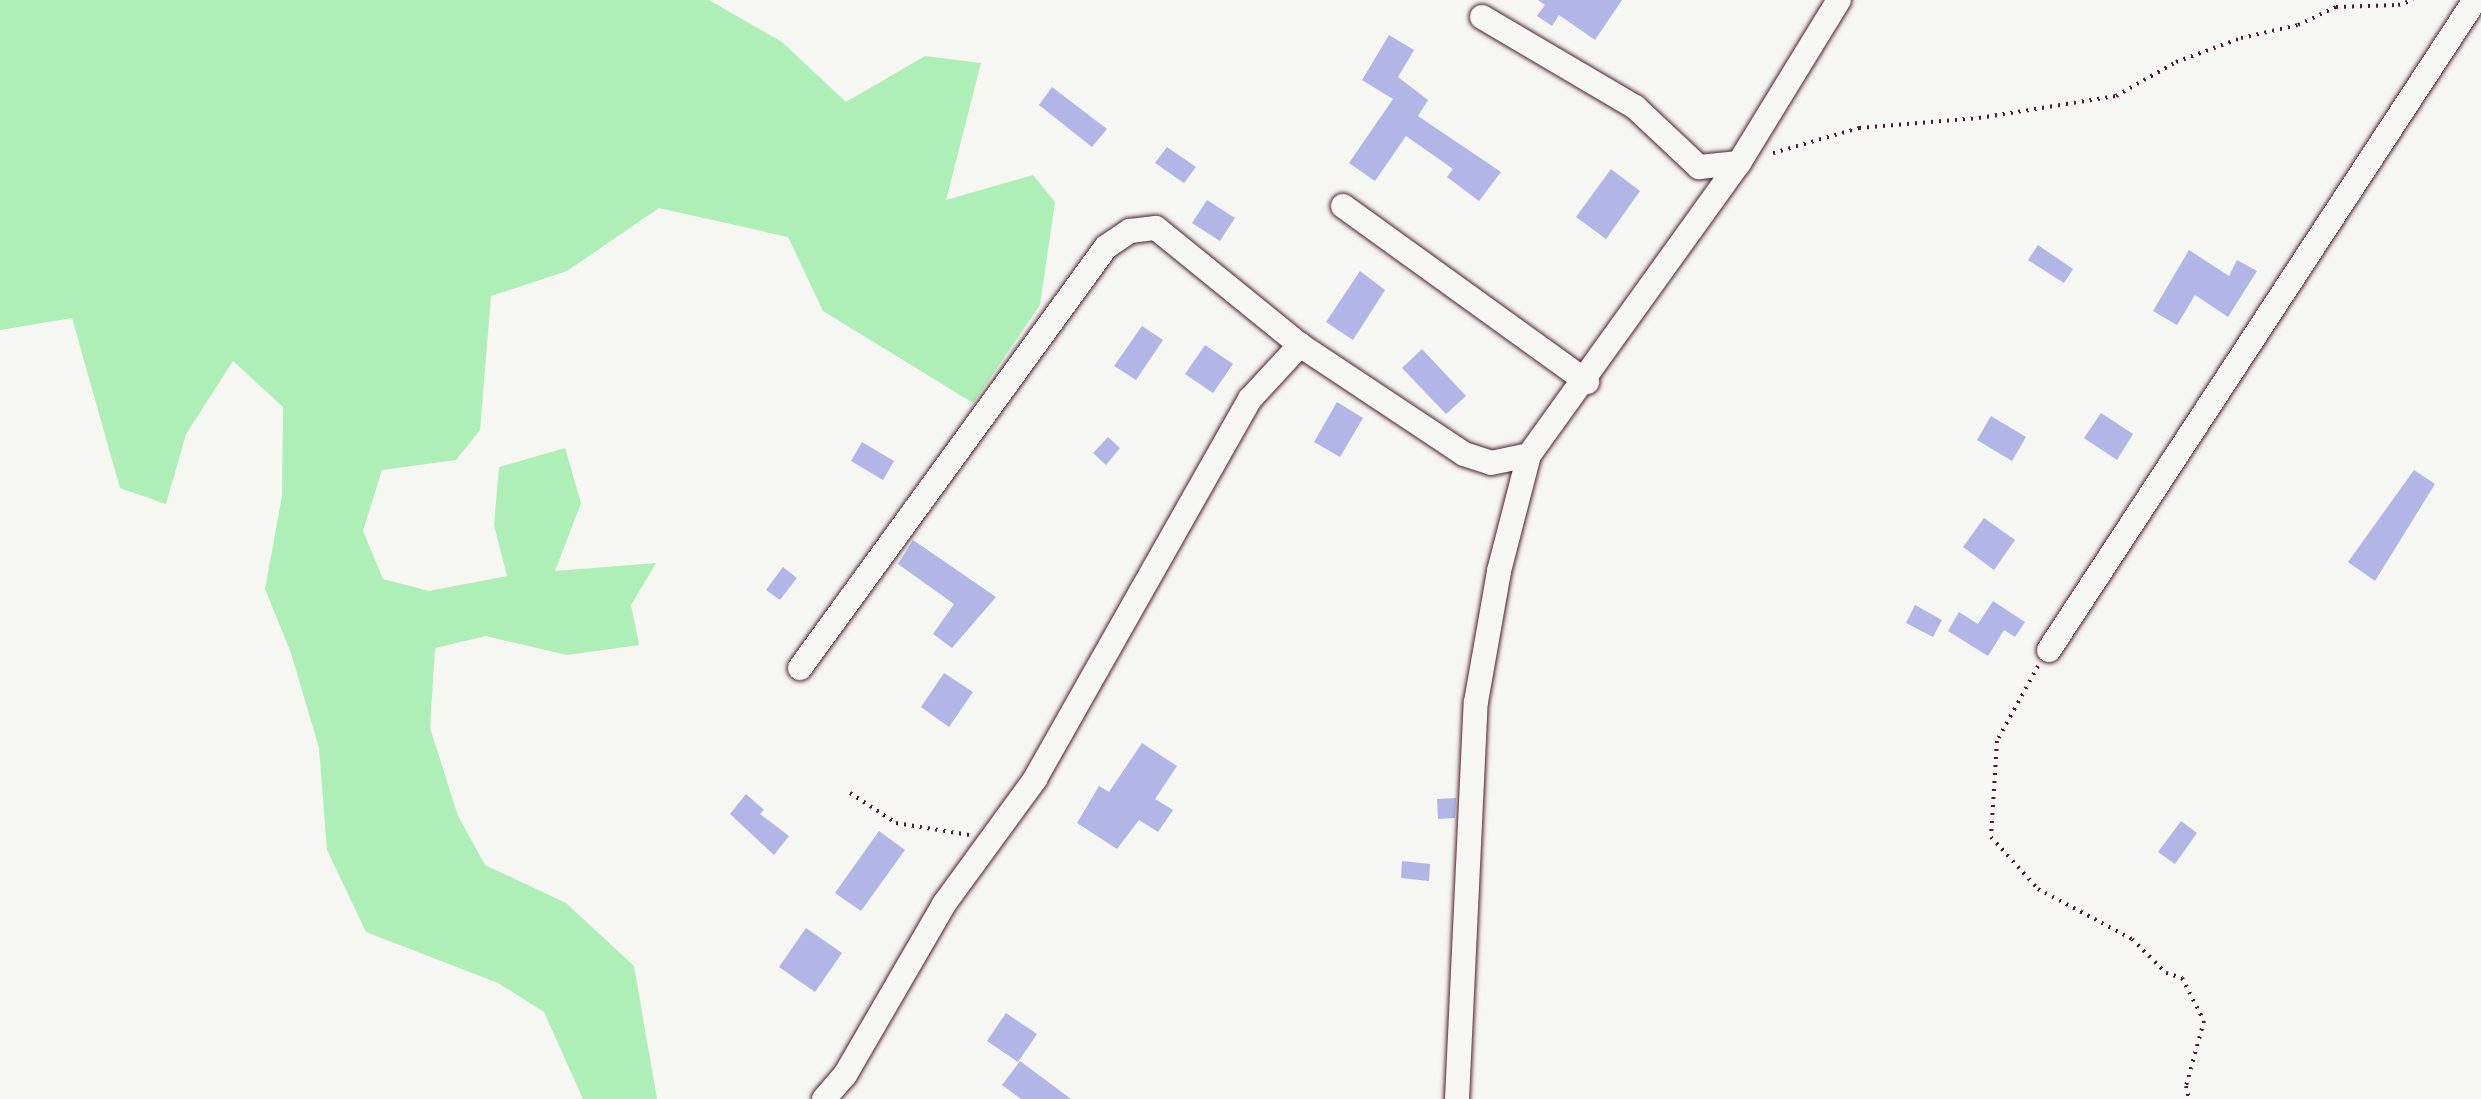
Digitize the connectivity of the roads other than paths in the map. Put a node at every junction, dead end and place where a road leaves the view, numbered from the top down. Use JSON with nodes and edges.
{"nodes":[{"id":1,"x":1839,"y":0,"type":"edge"},
{"id":2,"x":2475,"y":0,"type":"edge"},
{"id":3,"x":1482,"y":17,"type":"dead end"},
{"id":4,"x":1739,"y":163,"type":"junction"},
{"id":5,"x":1343,"y":206,"type":"dead end"},
{"id":6,"x":1300,"y":345,"type":"junction"},
{"id":7,"x":1587,"y":382,"type":"junction"},
{"id":8,"x":1529,"y":455,"type":"junction"},
{"id":9,"x":2049,"y":650,"type":"road end"},
{"id":10,"x":800,"y":668,"type":"dead end"},
{"id":11,"x":824,"y":1099,"type":"edge"},
{"id":12,"x":1457,"y":1099,"type":"edge"}],
"edges":[{"from":1,"to":4,"type":"street"},
{"from":2,"to":9,"type":"street"},
{"from":3,"to":4,"type":"street"},
{"from":4,"to":7,"type":"street"},
{"from":5,"to":7,"type":"street"},
{"from":6,"to":8,"type":"street"},
{"from":6,"to":10,"type":"street"},
{"from":6,"to":11,"type":"street"},
{"from":7,"to":8,"type":"street"},
{"from":8,"to":12,"type":"street"}]}
